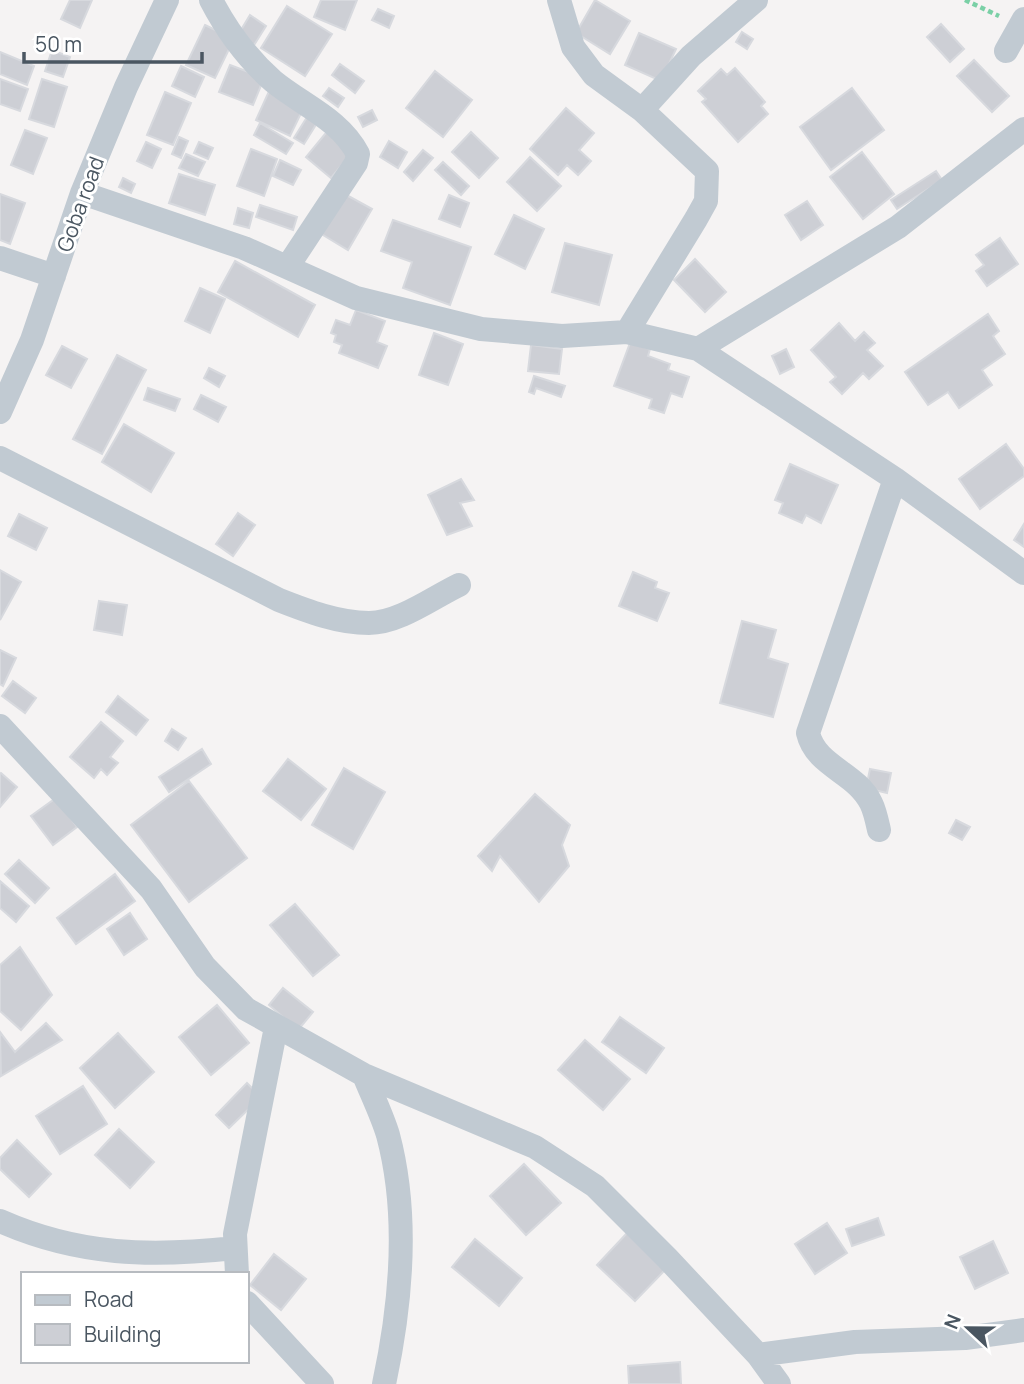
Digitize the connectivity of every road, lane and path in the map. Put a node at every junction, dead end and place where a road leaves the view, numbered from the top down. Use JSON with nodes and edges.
{"nodes":[{"id":1,"x":167,"y":0,"type":"edge"},
{"id":2,"x":211,"y":0,"type":"edge"},
{"id":3,"x":559,"y":0,"type":"edge"},
{"id":4,"x":756,"y":0,"type":"edge"},
{"id":5,"x":965,"y":0,"type":"edge"},
{"id":6,"x":1022,"y":22,"type":"edge"},
{"id":7,"x":1006,"y":51,"type":"dead end"},
{"id":8,"x":642,"y":110,"type":"junction"},
{"id":9,"x":1024,"y":129,"type":"edge"},
{"id":10,"x":82,"y":193,"type":"junction"},
{"id":11,"x":0,"y":257,"type":"edge"},
{"id":12,"x":288,"y":266,"type":"junction"},
{"id":13,"x":54,"y":276,"type":"junction"},
{"id":14,"x":628,"y":332,"type":"junction"},
{"id":15,"x":698,"y":349,"type":"junction"},
{"id":16,"x":1,"y":406,"type":"edge"},
{"id":17,"x":0,"y":458,"type":"edge"},
{"id":18,"x":895,"y":479,"type":"junction"},
{"id":19,"x":1024,"y":573,"type":"edge"},
{"id":20,"x":459,"y":584,"type":"dead end"},
{"id":21,"x":0,"y":726,"type":"edge"},
{"id":22,"x":879,"y":830,"type":"dead end"},
{"id":23,"x":276,"y":1027,"type":"junction"},
{"id":24,"x":364,"y":1075,"type":"junction"},
{"id":25,"x":0,"y":1221,"type":"edge"},
{"id":26,"x":235,"y":1248,"type":"junction"},
{"id":27,"x":237,"y":1272,"type":"edge"},
{"id":28,"x":248,"y":1304,"type":"edge"},
{"id":29,"x":1024,"y":1330,"type":"edge"},
{"id":30,"x":758,"y":1355,"type":"junction"},
{"id":31,"x":322,"y":1384,"type":"edge"},
{"id":32,"x":384,"y":1384,"type":"edge"},
{"id":33,"x":779,"y":1384,"type":"edge"}],
"edges":[{"from":1,"to":10,"type":"street","name":"Goba road"},
{"from":2,"to":12,"type":"street"},
{"from":3,"to":8,"type":"street"},
{"from":4,"to":8,"type":"street"},
{"from":5,"to":6,"type":"path"},
{"from":6,"to":7,"type":"street"},
{"from":8,"to":14,"type":"street"},
{"from":9,"to":15,"type":"street"},
{"from":10,"to":12,"type":"street"},
{"from":10,"to":13,"type":"street","name":"Goba road"},
{"from":11,"to":13,"type":"street"},
{"from":12,"to":14,"type":"street"},
{"from":13,"to":16,"type":"street","name":"Goba road"},
{"from":14,"to":15,"type":"street"},
{"from":15,"to":18,"type":"street"},
{"from":17,"to":20,"type":"street"},
{"from":18,"to":19,"type":"street"},
{"from":18,"to":22,"type":"street"},
{"from":21,"to":23,"type":"street"},
{"from":23,"to":24,"type":"street"},
{"from":23,"to":26,"type":"street"},
{"from":24,"to":30,"type":"street"},
{"from":24,"to":32,"type":"street"},
{"from":25,"to":26,"type":"street"},
{"from":26,"to":27,"type":"street"},
{"from":28,"to":31,"type":"street"},
{"from":29,"to":30,"type":"street"},
{"from":30,"to":33,"type":"street"}]}
